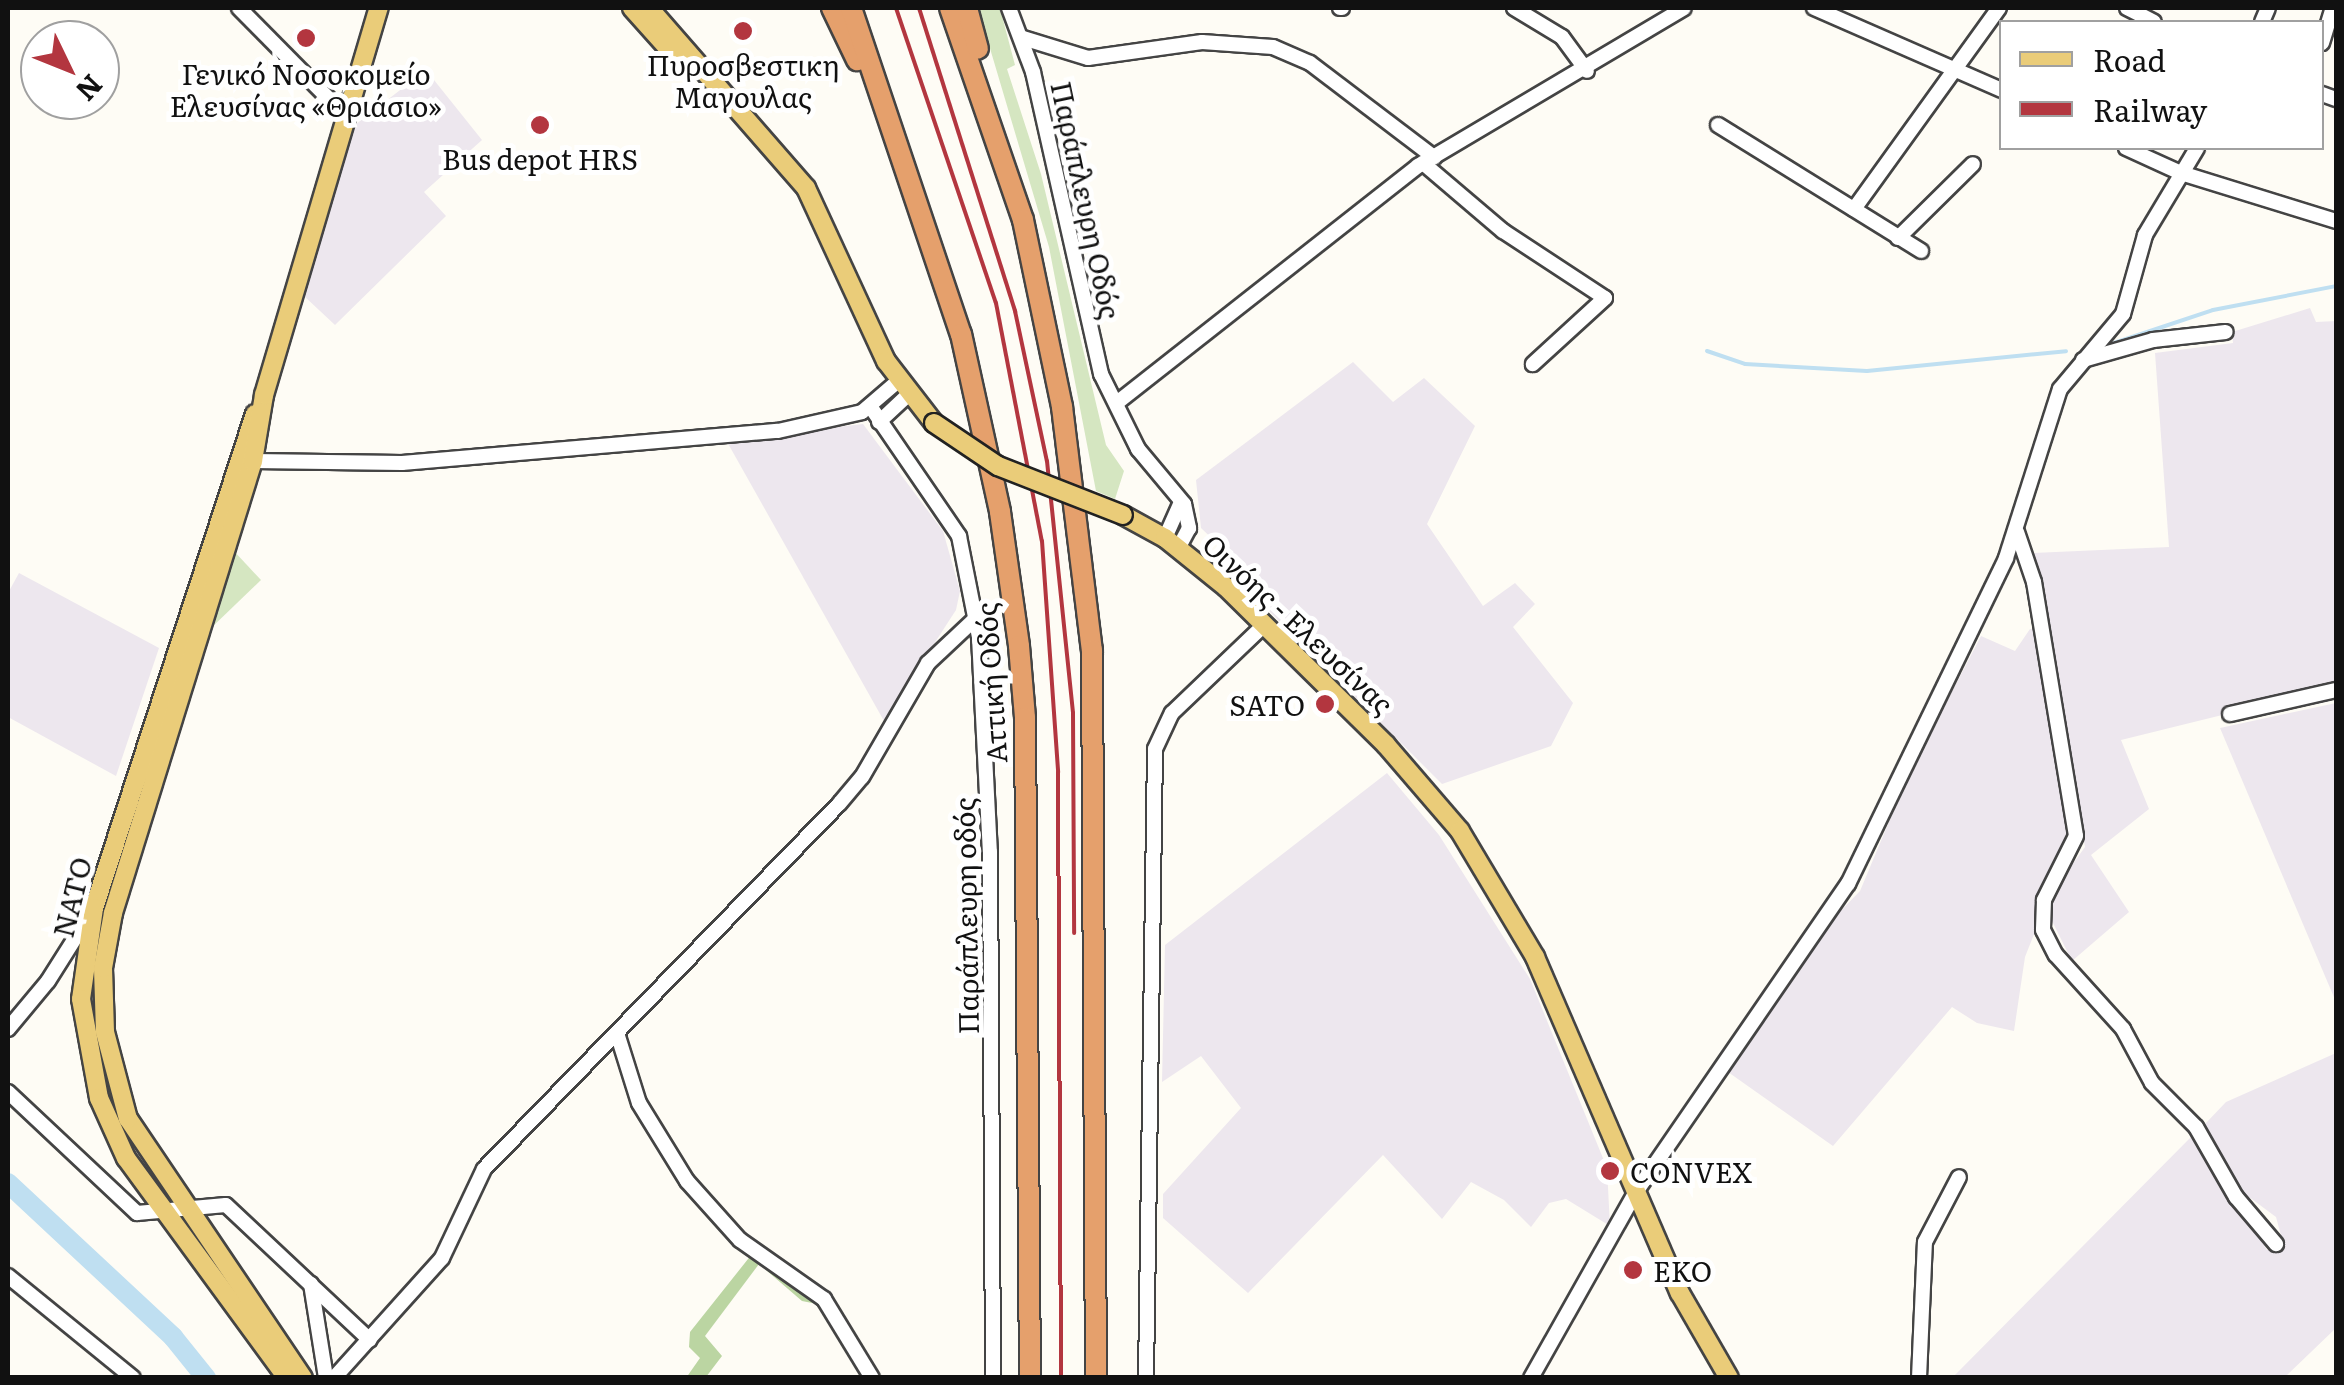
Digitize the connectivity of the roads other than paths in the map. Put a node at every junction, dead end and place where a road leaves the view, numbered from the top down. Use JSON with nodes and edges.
{"nodes":[{"id":1,"x":239,"y":8,"type":"edge"},
{"id":2,"x":379,"y":8,"type":"edge"},
{"id":3,"x":632,"y":8,"type":"edge"},
{"id":4,"x":649,"y":8,"type":"edge"},
{"id":5,"x":832,"y":8,"type":"edge"},
{"id":6,"x":851,"y":8,"type":"edge"},
{"id":7,"x":950,"y":8,"type":"edge"},
{"id":8,"x":967,"y":8,"type":"edge"},
{"id":9,"x":1009,"y":8,"type":"edge"},
{"id":10,"x":1514,"y":8,"type":"edge"},
{"id":11,"x":1684,"y":8,"type":"edge"},
{"id":12,"x":1814,"y":8,"type":"edge"},
{"id":13,"x":2000,"y":8,"type":"edge"},
{"id":14,"x":2127,"y":8,"type":"edge"},
{"id":15,"x":2333,"y":8,"type":"edge"},
{"id":16,"x":2150,"y":20,"type":"edge"},
{"id":17,"x":2324,"y":37,"type":"edge"},
{"id":18,"x":1023,"y":38,"type":"junction"},
{"id":19,"x":1957,"y":69,"type":"junction"},
{"id":20,"x":1588,"y":71,"type":"junction"},
{"id":21,"x":978,"y":79,"type":"junction"},
{"id":22,"x":1999,"y":89,"type":"edge"},
{"id":23,"x":347,"y":116,"type":"junction"},
{"id":24,"x":738,"y":116,"type":"junction"},
{"id":25,"x":1718,"y":125,"type":"dead end"},
{"id":26,"x":2130,"y":150,"type":"edge"},
{"id":27,"x":2196,"y":150,"type":"edge"},
{"id":28,"x":1428,"y":160,"type":"junction"},
{"id":29,"x":1972,"y":164,"type":"dead end"},
{"id":30,"x":2182,"y":173,"type":"junction"},
{"id":31,"x":912,"y":182,"type":"junction"},
{"id":32,"x":1854,"y":209,"type":"junction"},
{"id":33,"x":2336,"y":221,"type":"edge"},
{"id":34,"x":1898,"y":238,"type":"junction"},
{"id":35,"x":1921,"y":251,"type":"dead end"},
{"id":36,"x":2226,"y":332,"type":"dead end"},
{"id":37,"x":2083,"y":360,"type":"junction"},
{"id":38,"x":1534,"y":364,"type":"dead end"},
{"id":39,"x":903,"y":388,"type":"junction"},
{"id":40,"x":264,"y":395,"type":"junction"},
{"id":41,"x":1118,"y":402,"type":"junction"},
{"id":42,"x":870,"y":406,"type":"junction"},
{"id":43,"x":879,"y":422,"type":"junction"},
{"id":44,"x":253,"y":461,"type":"junction"},
{"id":45,"x":2017,"y":531,"type":"junction"},
{"id":46,"x":1172,"y":542,"type":"junction"},
{"id":47,"x":976,"y":618,"type":"junction"},
{"id":48,"x":1266,"y":624,"type":"junction"},
{"id":49,"x":2336,"y":690,"type":"edge"},
{"id":50,"x":2230,"y":714,"type":"dead end"},
{"id":51,"x":94,"y":908,"type":"junction"},
{"id":52,"x":8,"y":1029,"type":"edge"},
{"id":53,"x":617,"y":1033,"type":"junction"},
{"id":54,"x":8,"y":1092,"type":"edge"},
{"id":55,"x":1959,"y":1177,"type":"dead end"},
{"id":56,"x":1636,"y":1192,"type":"junction"},
{"id":57,"x":185,"y":1206,"type":"junction"},
{"id":58,"x":164,"y":1212,"type":"junction"},
{"id":59,"x":2276,"y":1244,"type":"dead end"},
{"id":60,"x":8,"y":1276,"type":"edge"},
{"id":61,"x":311,"y":1284,"type":"junction"},
{"id":62,"x":370,"y":1340,"type":"junction"},
{"id":63,"x":133,"y":1378,"type":"edge"},
{"id":64,"x":287,"y":1378,"type":"edge"},
{"id":65,"x":304,"y":1378,"type":"edge"},
{"id":66,"x":326,"y":1378,"type":"edge"},
{"id":67,"x":334,"y":1378,"type":"edge"},
{"id":68,"x":872,"y":1378,"type":"edge"},
{"id":69,"x":993,"y":1378,"type":"edge"},
{"id":70,"x":1030,"y":1378,"type":"edge"},
{"id":71,"x":1096,"y":1378,"type":"edge"},
{"id":72,"x":1146,"y":1378,"type":"edge"},
{"id":73,"x":1531,"y":1378,"type":"edge"},
{"id":74,"x":1730,"y":1378,"type":"edge"},
{"id":75,"x":1919,"y":1378,"type":"edge"}],
"edges":[{"from":1,"to":23,"type":"street"},
{"from":2,"to":23,"type":"main road","name":"ΝΑΤΟ"},
{"from":3,"to":24,"type":"main road","name":"Οινόης - Ελευσίνας"},
{"from":4,"to":24,"type":"main road","name":"Οινόης - Ελευσίνας"},
{"from":5,"to":31,"type":"highway"},
{"from":6,"to":31,"type":"highway","name":"Αττική Οδός"},
{"from":7,"to":21,"type":"highway"},
{"from":8,"to":21,"type":"highway"},
{"from":9,"to":18,"type":"street","name":"Παράπλευρη Οδός"},
{"from":10,"to":20,"type":"street"},
{"from":11,"to":20,"type":"street"},
{"from":12,"to":19,"type":"street"},
{"from":13,"to":19,"type":"street"},
{"from":14,"to":16,"type":"street"},
{"from":15,"to":17,"type":"street"},
{"from":18,"to":28,"type":"street"},
{"from":18,"to":41,"type":"street","name":"Παράπλευρη Οδός"},
{"from":19,"to":22,"type":"street"},
{"from":19,"to":32,"type":"street"},
{"from":20,"to":28,"type":"street"},
{"from":21,"to":71,"type":"highway"},
{"from":23,"to":40,"type":"main road","name":"ΝΑΤΟ"},
{"from":24,"to":39,"type":"main road","name":"Οινόης - Ελευσίνας"},
{"from":25,"to":32,"type":"street"},
{"from":26,"to":30,"type":"street"},
{"from":27,"to":30,"type":"street"},
{"from":28,"to":38,"type":"street"},
{"from":28,"to":41,"type":"street"},
{"from":29,"to":34,"type":"street"},
{"from":30,"to":33,"type":"street"},
{"from":30,"to":37,"type":"street"},
{"from":31,"to":70,"type":"highway","name":"Αττική Οδός"},
{"from":32,"to":34,"type":"street"},
{"from":34,"to":35,"type":"street"},
{"from":36,"to":37,"type":"street"},
{"from":37,"to":45,"type":"street"},
{"from":39,"to":42,"type":"street"},
{"from":39,"to":43,"type":"street"},
{"from":39,"to":46,"type":"main road","name":"Οινόης - Ελευσίνας","bridge":true},
{"from":40,"to":44,"type":"main road","name":"ΝΑΤΟ"},
{"from":40,"to":51,"type":"main road","name":"ΝΑΤΟ"},
{"from":41,"to":46,"type":"street"},
{"from":42,"to":43,"type":"street","name":"Παράπλευρη οδός"},
{"from":42,"to":44,"type":"street"},
{"from":43,"to":47,"type":"street","name":"Παράπλευρη οδός"},
{"from":44,"to":57,"type":"main road","name":"ΝΑΤΟ"},
{"from":45,"to":56,"type":"street"},
{"from":45,"to":59,"type":"street"},
{"from":46,"to":48,"type":"main road","name":"Οινόης - Ελευσίνας"},
{"from":47,"to":53,"type":"street"},
{"from":47,"to":69,"type":"street","name":"Παράπλευρη οδός"},
{"from":48,"to":56,"type":"main road","name":"Οινόης - Ελευσίνας"},
{"from":48,"to":72,"type":"street"},
{"from":49,"to":50,"type":"street"},
{"from":51,"to":52,"type":"street"},
{"from":51,"to":58,"type":"main road","name":"ΝΑΤΟ"},
{"from":53,"to":62,"type":"street"},
{"from":53,"to":68,"type":"street"},
{"from":54,"to":58,"type":"street"},
{"from":55,"to":75,"type":"street"},
{"from":56,"to":73,"type":"street"},
{"from":56,"to":74,"type":"main road","name":"Οινόης - Ελευσίνας"},
{"from":57,"to":58,"type":"street"},
{"from":57,"to":61,"type":"street"},
{"from":57,"to":65,"type":"main road","name":"ΝΑΤΟ"},
{"from":58,"to":64,"type":"main road","name":"ΝΑΤΟ"},
{"from":60,"to":63,"type":"street"},
{"from":61,"to":62,"type":"street"},
{"from":61,"to":66,"type":"street"},
{"from":62,"to":67,"type":"street"}]}
